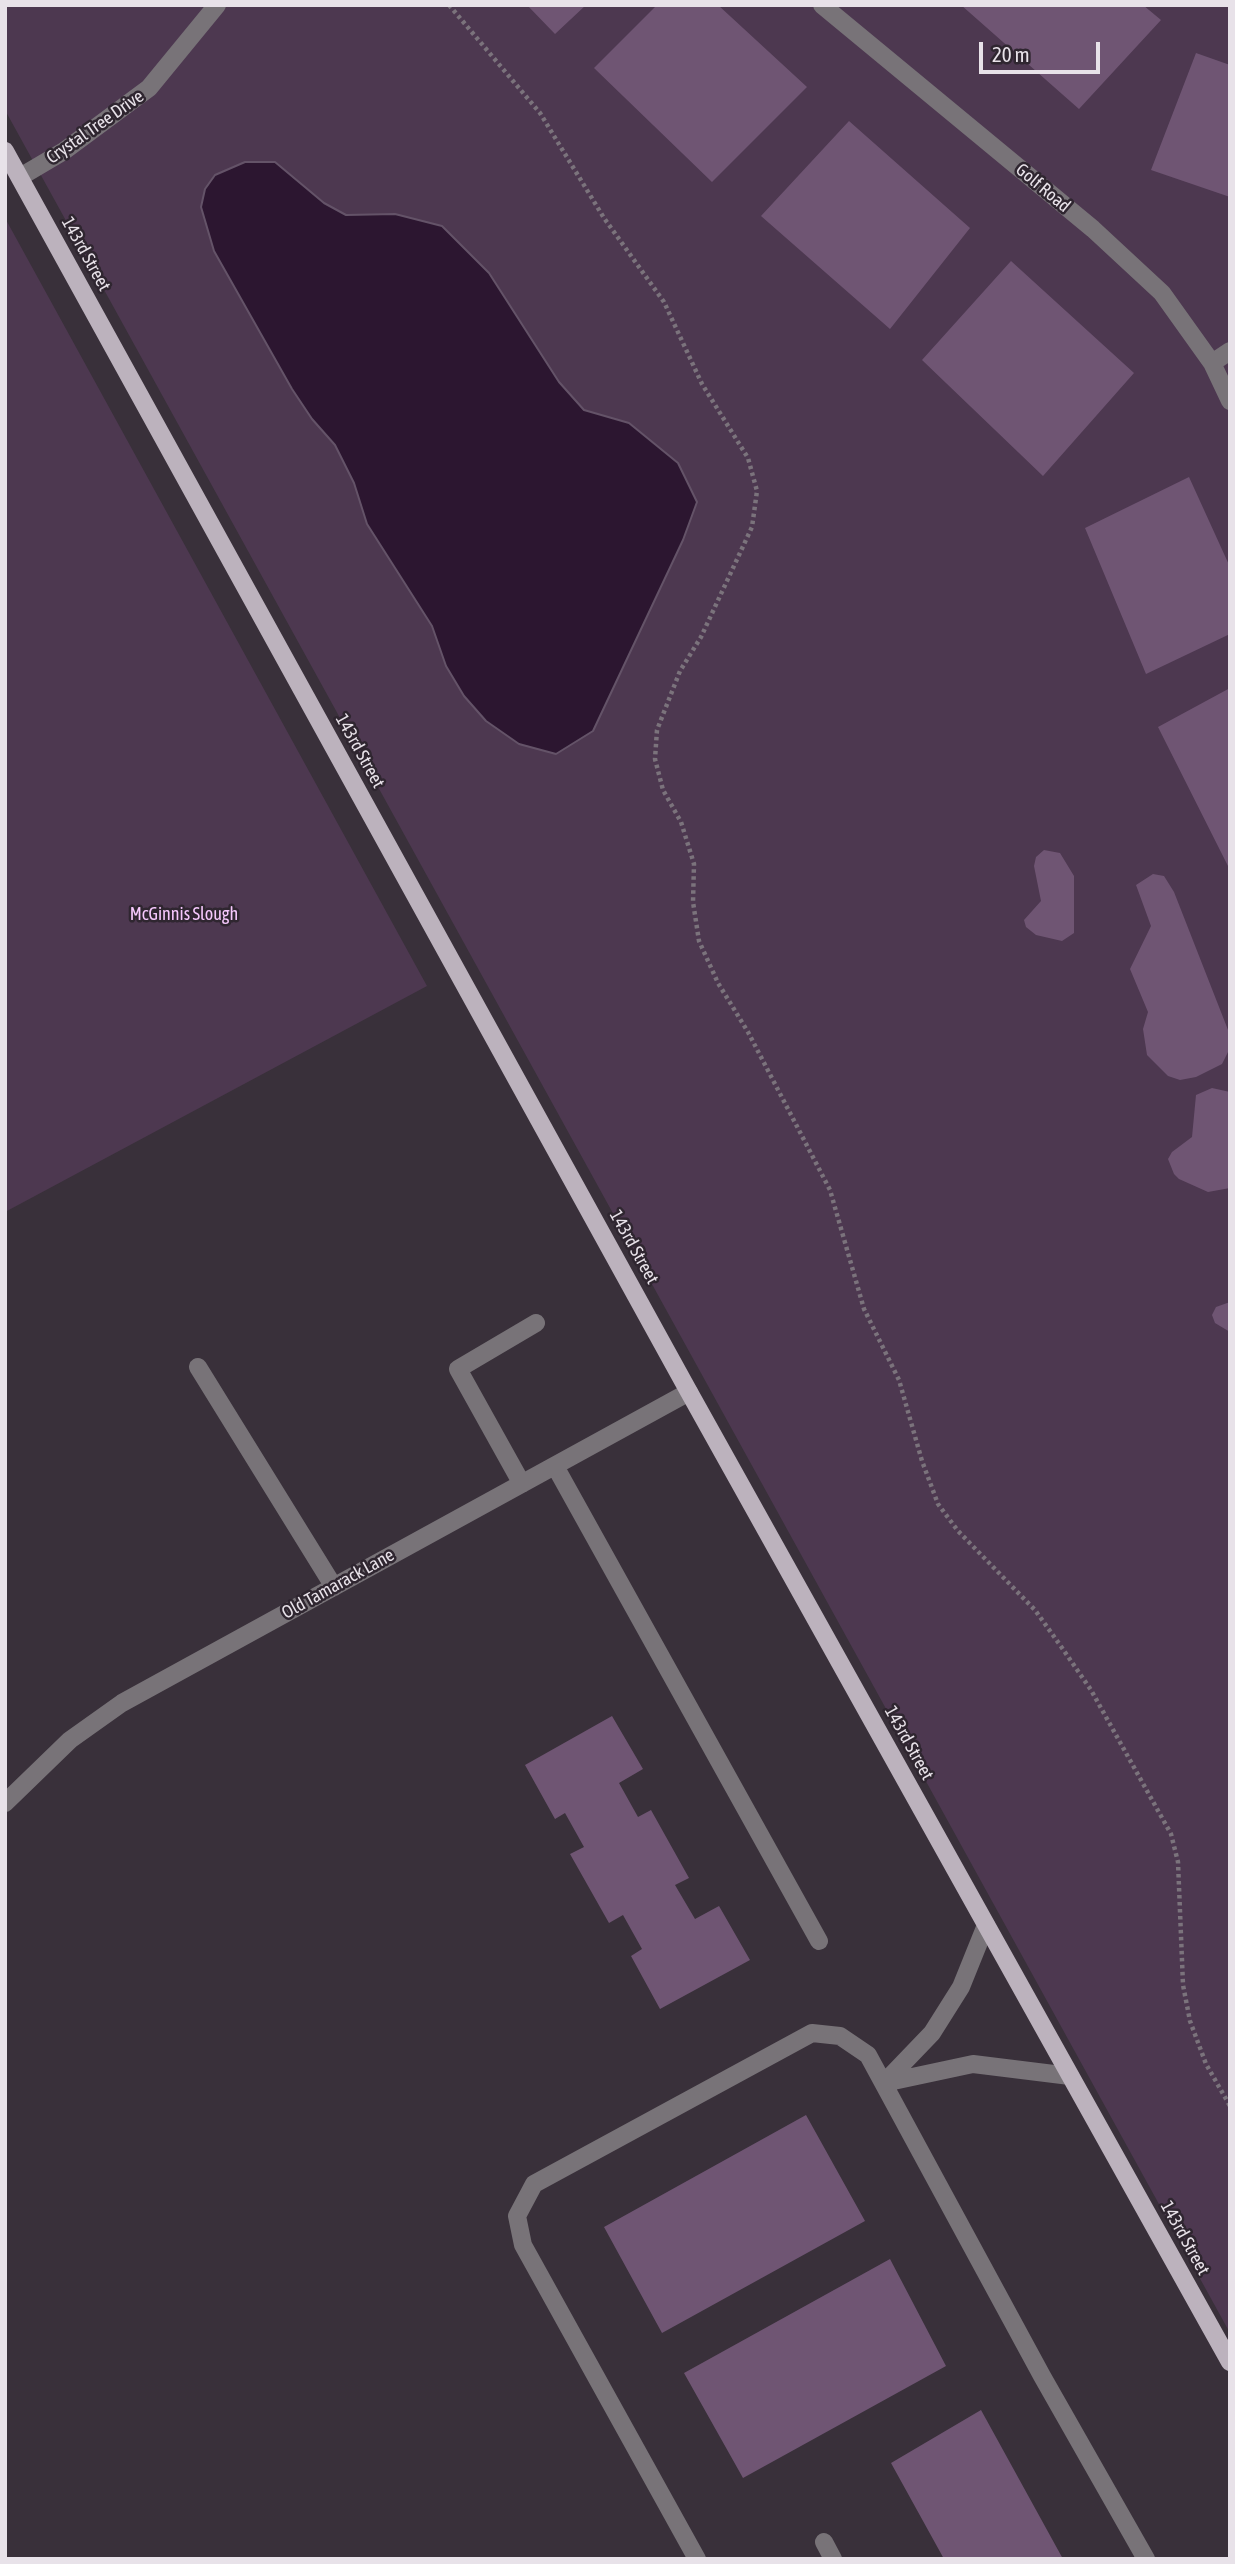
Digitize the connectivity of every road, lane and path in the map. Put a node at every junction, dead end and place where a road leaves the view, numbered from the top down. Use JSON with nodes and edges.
{"nodes":[{"id":1,"x":217,"y":5,"type":"edge"},
{"id":2,"x":449,"y":5,"type":"edge"},
{"id":3,"x":822,"y":5,"type":"edge"},
{"id":4,"x":5,"y":151,"type":"edge"},
{"id":5,"x":20,"y":177,"type":"junction"},
{"id":6,"x":1230,"y":351,"type":"edge"},
{"id":7,"x":1212,"y":363,"type":"junction"},
{"id":8,"x":1230,"y":401,"type":"edge"},
{"id":9,"x":536,"y":1323,"type":"dead end"},
{"id":10,"x":198,"y":1367,"type":"dead end"},
{"id":11,"x":690,"y":1392,"type":"junction"},
{"id":12,"x":555,"y":1465,"type":"junction"},
{"id":13,"x":522,"y":1484,"type":"junction"},
{"id":14,"x":334,"y":1587,"type":"junction"},
{"id":15,"x":8,"y":1800,"type":"edge"},
{"id":16,"x":986,"y":1925,"type":"junction"},
{"id":17,"x":819,"y":1941,"type":"dead end"},
{"id":18,"x":1070,"y":2076,"type":"junction"},
{"id":19,"x":884,"y":2083,"type":"junction"},
{"id":20,"x":1230,"y":2106,"type":"edge"},
{"id":21,"x":1230,"y":2362,"type":"edge"},
{"id":22,"x":824,"y":2542,"type":"dead end"},
{"id":23,"x":697,"y":2559,"type":"edge"},
{"id":24,"x":833,"y":2559,"type":"edge"},
{"id":25,"x":1146,"y":2559,"type":"edge"}],
"edges":[{"from":1,"to":5,"type":"street","name":"Crystal Tree Drive"},
{"from":2,"to":20,"type":"path"},
{"from":3,"to":7,"type":"street","name":"Golf Road"},
{"from":4,"to":5,"type":"main road","name":"143rd Street"},
{"from":5,"to":11,"type":"main road","name":"143rd Street"},
{"from":6,"to":7,"type":"street"},
{"from":7,"to":8,"type":"street","name":"Golf Road"},
{"from":9,"to":13,"type":"street"},
{"from":10,"to":14,"type":"street"},
{"from":11,"to":12,"type":"street","name":"Old Tamarack Lane"},
{"from":11,"to":16,"type":"main road","name":"143rd Street"},
{"from":12,"to":13,"type":"street","name":"Old Tamarack Lane"},
{"from":12,"to":17,"type":"street"},
{"from":13,"to":14,"type":"street","name":"Old Tamarack Lane"},
{"from":14,"to":15,"type":"street","name":"Old Tamarack Lane"},
{"from":16,"to":18,"type":"main road","name":"143rd Street"},
{"from":16,"to":19,"type":"street"},
{"from":18,"to":19,"type":"street"},
{"from":18,"to":21,"type":"main road","name":"143rd Street"},
{"from":19,"to":23,"type":"street"},
{"from":19,"to":25,"type":"street"},
{"from":22,"to":24,"type":"street"}]}
